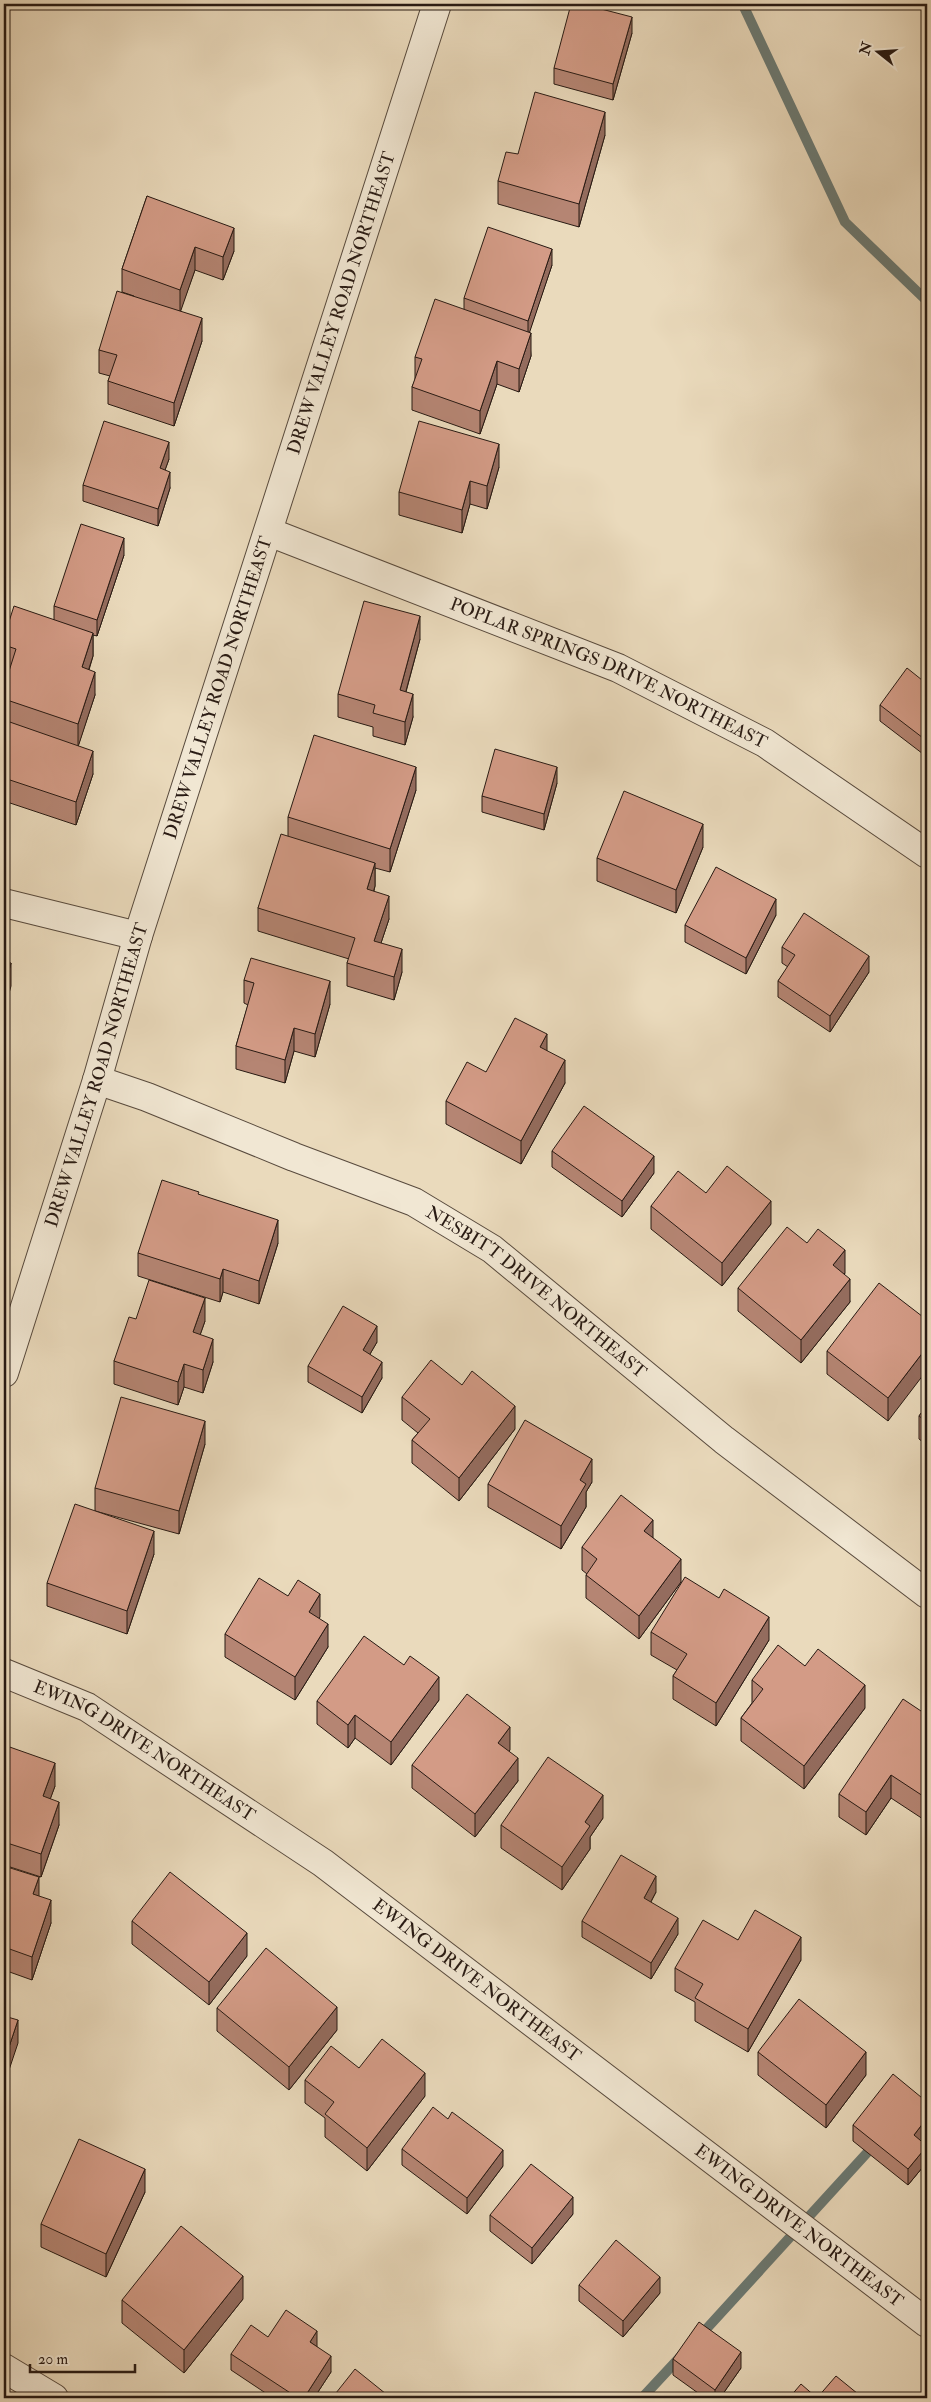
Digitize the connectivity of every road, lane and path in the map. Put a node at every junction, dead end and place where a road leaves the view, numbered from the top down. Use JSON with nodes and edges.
{"nodes":[{"id":1,"x":437,"y":4,"type":"edge"},
{"id":2,"x":269,"y":532,"type":"junction"},
{"id":3,"x":927,"y":854,"type":"edge"},
{"id":4,"x":4,"y":902,"type":"edge"},
{"id":5,"x":138,"y":936,"type":"junction"},
{"id":6,"x":97,"y":1080,"type":"junction"},
{"id":7,"x":4,"y":1373,"type":"edge"},
{"id":8,"x":927,"y":1594,"type":"edge"},
{"id":9,"x":4,"y":1673,"type":"edge"},
{"id":10,"x":927,"y":2323,"type":"edge"},
{"id":11,"x":4,"y":2368,"type":"edge"},
{"id":12,"x":54,"y":2398,"type":"edge"}],
"edges":[{"from":1,"to":2,"type":"street","name":"DREW VALLEY ROAD NORTHEAST"},
{"from":2,"to":3,"type":"street","name":"POPLAR SPRINGS DRIVE NORTHEAST"},
{"from":2,"to":5,"type":"street","name":"DREW VALLEY ROAD NORTHEAST"},
{"from":4,"to":5,"type":"street"},
{"from":5,"to":6,"type":"street","name":"DREW VALLEY ROAD NORTHEAST"},
{"from":6,"to":7,"type":"street","name":"DREW VALLEY ROAD NORTHEAST"},
{"from":6,"to":8,"type":"street","name":"NESBITT DRIVE NORTHEAST"},
{"from":9,"to":10,"type":"street","name":"EWING DRIVE NORTHEAST"},
{"from":11,"to":12,"type":"street"}]}
